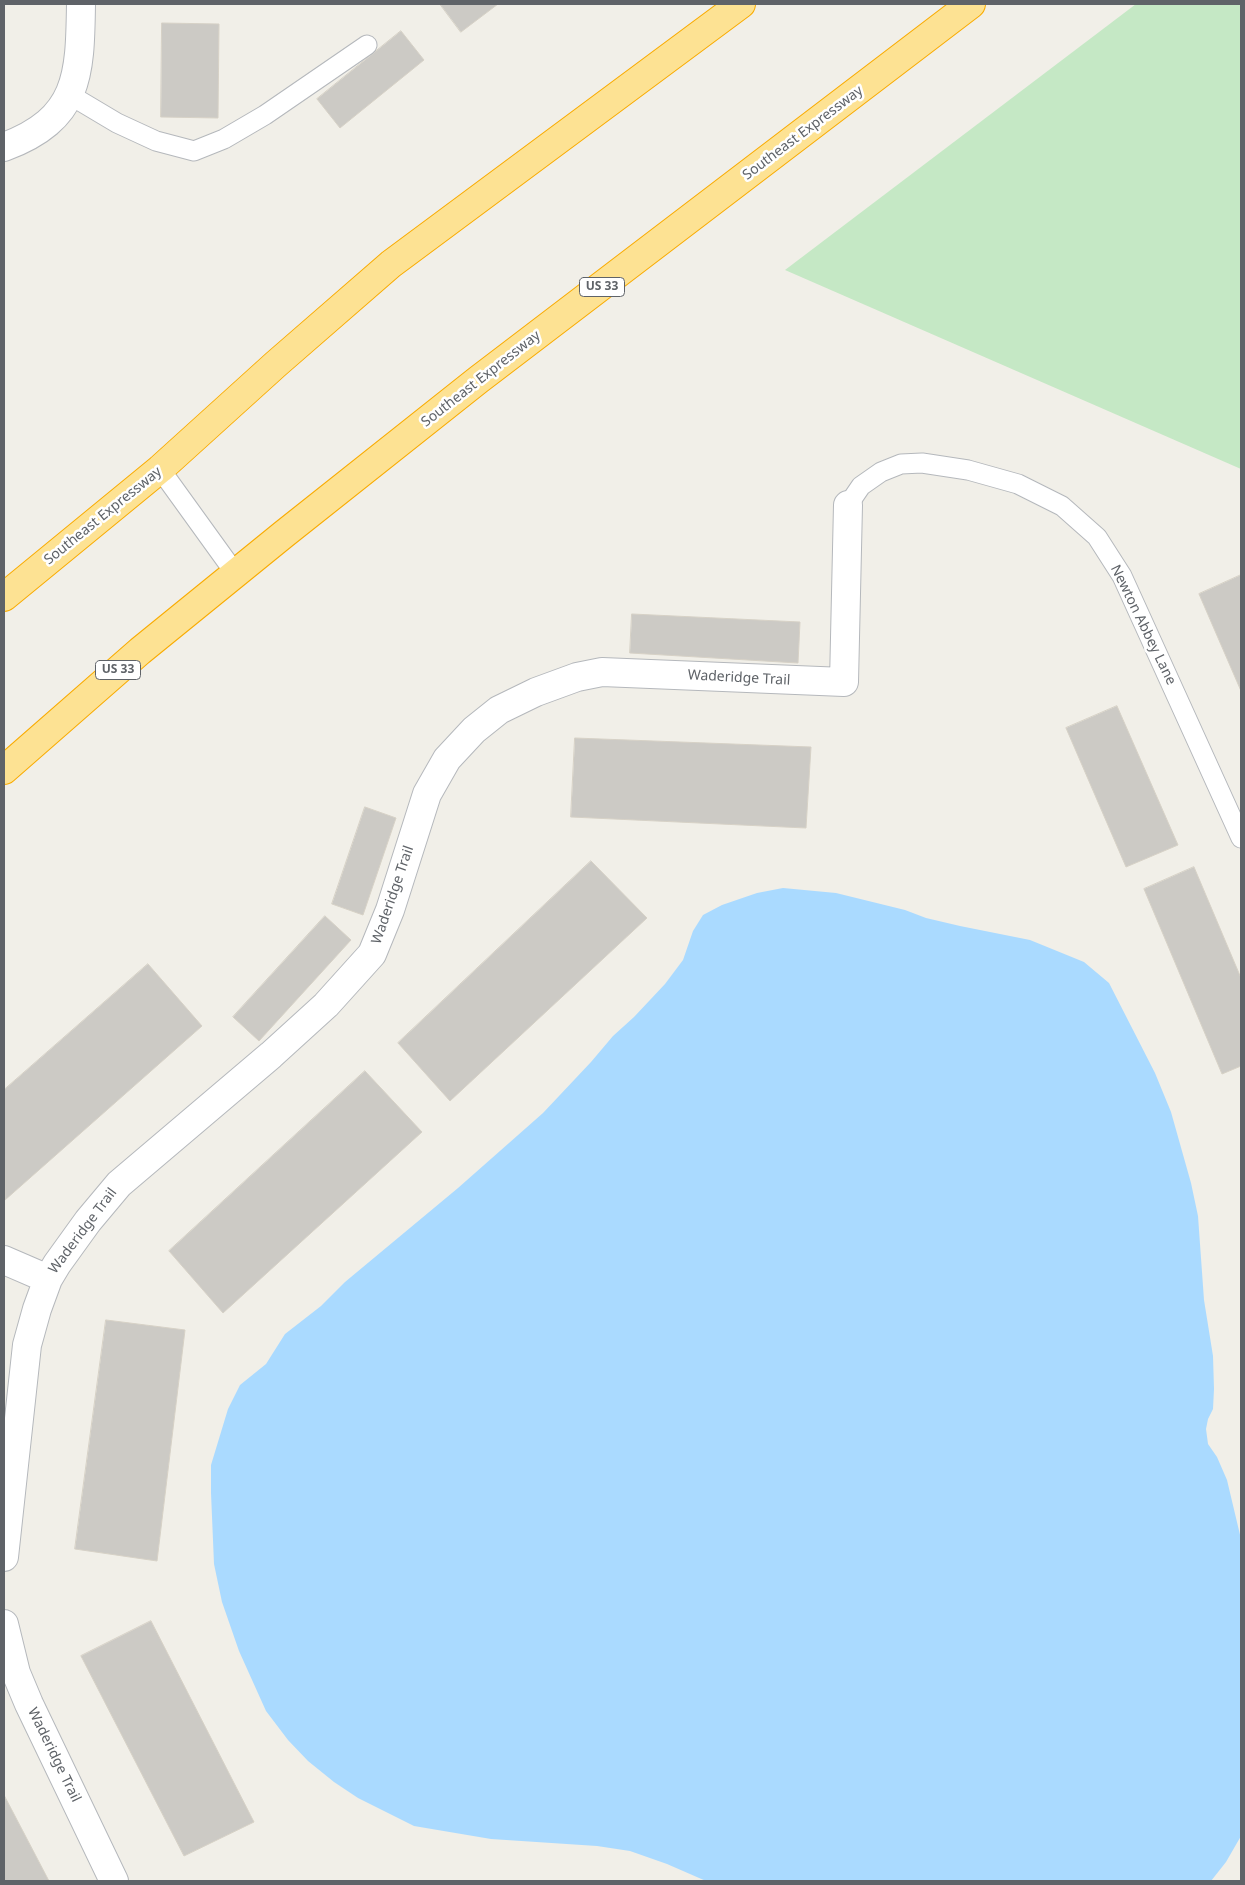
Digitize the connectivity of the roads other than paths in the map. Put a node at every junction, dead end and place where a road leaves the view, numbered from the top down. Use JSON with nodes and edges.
{"nodes":[{"id":1,"x":81,"y":4,"type":"edge"},
{"id":2,"x":741,"y":4,"type":"edge"},
{"id":3,"x":971,"y":4,"type":"edge"},
{"id":4,"x":367,"y":45,"type":"dead end"},
{"id":5,"x":70,"y":95,"type":"junction"},
{"id":6,"x":4,"y":147,"type":"edge"},
{"id":7,"x":160,"y":469,"type":"junction"},
{"id":8,"x":848,"y":506,"type":"joint"},
{"id":9,"x":235,"y":573,"type":"junction"},
{"id":10,"x":4,"y":597,"type":"edge"},
{"id":11,"x":4,"y":770,"type":"edge"},
{"id":12,"x":1241,"y":838,"type":"edge"},
{"id":13,"x":4,"y":1260,"type":"edge"},
{"id":14,"x":48,"y":1279,"type":"junction"},
{"id":15,"x":10,"y":1446,"type":"edge"},
{"id":16,"x":4,"y":1557,"type":"edge"},
{"id":17,"x":4,"y":1624,"type":"edge"},
{"id":18,"x":114,"y":1881,"type":"edge"}],
"edges":[{"from":1,"to":5,"type":"street"},
{"from":2,"to":7,"type":"highway","name":"Southeast Expressway"},
{"from":3,"to":9,"type":"highway","name":"Southeast Expressway","number":"US 33"},
{"from":4,"to":5,"type":"lane"},
{"from":5,"to":6,"type":"street"},
{"from":7,"to":9,"type":"lane"},
{"from":7,"to":10,"type":"highway","name":"Southeast Expressway"},
{"from":8,"to":12,"type":"lane","name":"Newton Abbey Lane"},
{"from":8,"to":14,"type":"street","name":"Waderidge Trail"},
{"from":9,"to":11,"type":"highway","name":"Southeast Expressway","number":"US 33"},
{"from":13,"to":14,"type":"street"},
{"from":14,"to":15,"type":"street","name":"Waderidge Trail"},
{"from":15,"to":16,"type":"street","name":"Waderidge Trail"},
{"from":17,"to":18,"type":"street","name":"Waderidge Trail"}]}
